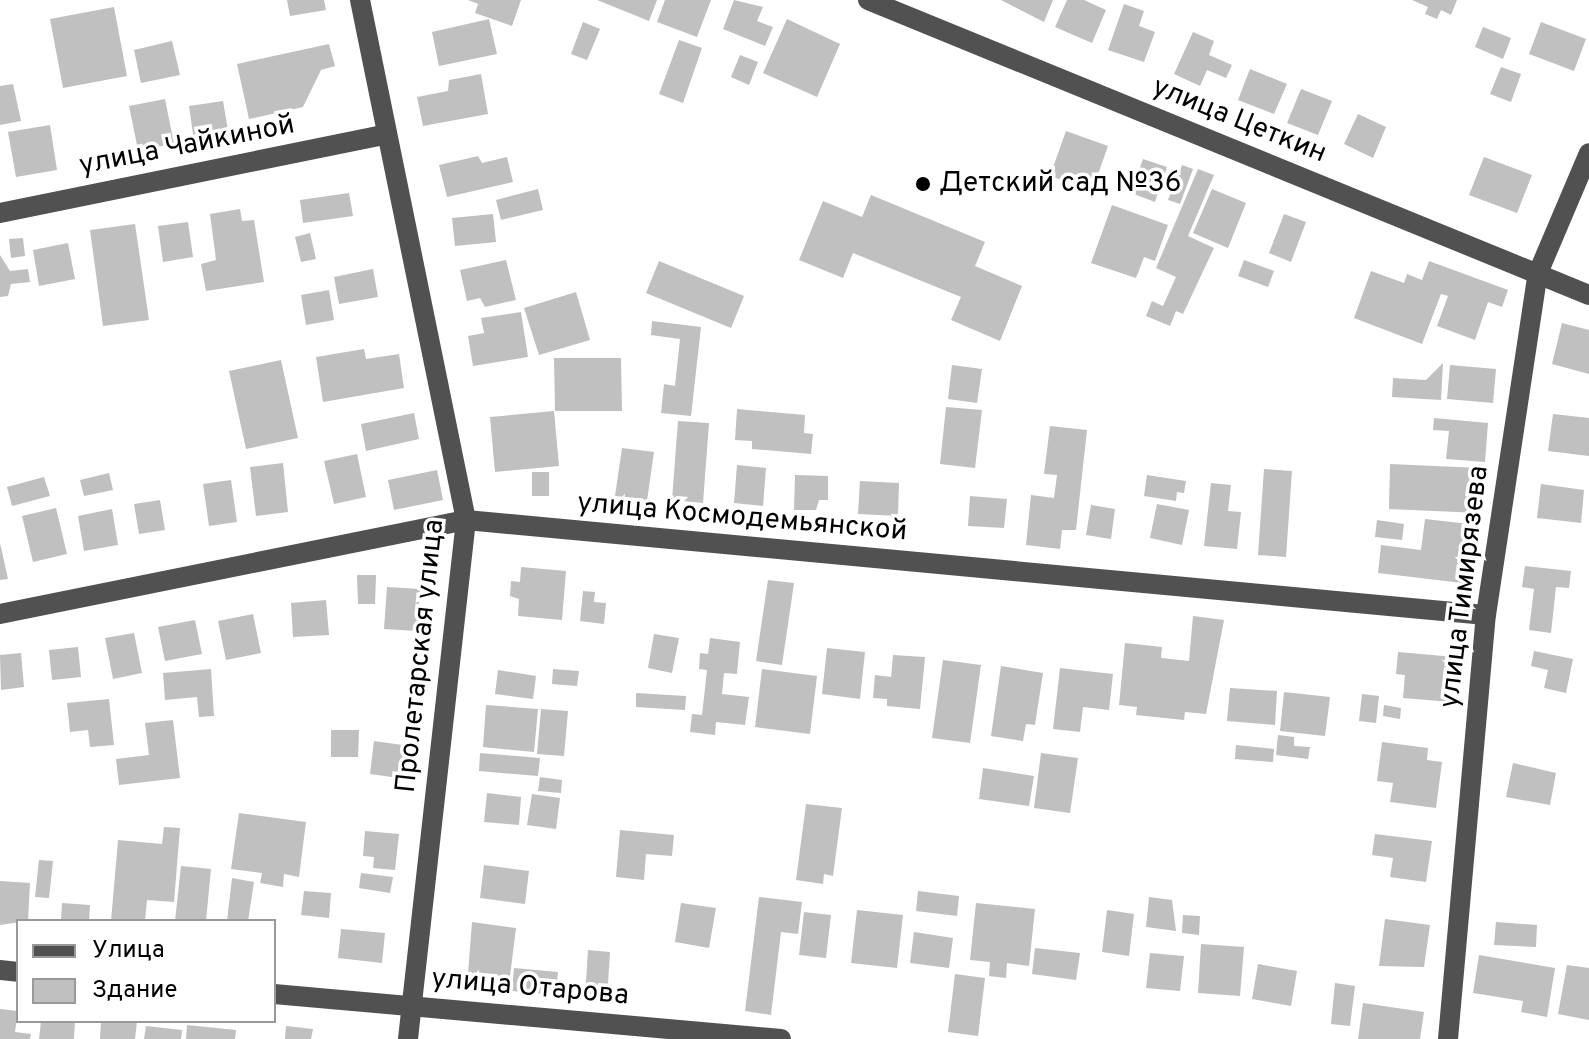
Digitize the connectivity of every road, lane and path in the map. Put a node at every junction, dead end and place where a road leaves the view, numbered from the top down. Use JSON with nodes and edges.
{"nodes":[{"id":1,"x":360,"y":0,"type":"edge"},
{"id":2,"x":868,"y":0,"type":"edge"},
{"id":3,"x":385,"y":135,"type":"junction"},
{"id":4,"x":1589,"y":153,"type":"edge"},
{"id":5,"x":0,"y":213,"type":"edge"},
{"id":6,"x":1538,"y":273,"type":"junction"},
{"id":7,"x":1589,"y":295,"type":"edge"},
{"id":8,"x":466,"y":520,"type":"junction"},
{"id":9,"x":0,"y":614,"type":"edge"},
{"id":10,"x":1486,"y":615,"type":"junction"},
{"id":11,"x":276,"y":994,"type":"edge"},
{"id":12,"x":411,"y":1006,"type":"junction"},
{"id":13,"x":408,"y":1039,"type":"edge"},
{"id":14,"x":781,"y":1039,"type":"edge"},
{"id":15,"x":1448,"y":1039,"type":"edge"}],
"edges":[{"from":1,"to":3,"type":"street","name":"Пролетарская улица"},
{"from":2,"to":6,"type":"street","name":"улица Цеткин"},
{"from":3,"to":5,"type":"street","name":"улица Чайкиной"},
{"from":3,"to":8,"type":"street","name":"Пролетарская улица"},
{"from":4,"to":6,"type":"street","name":"улица Тимирязева"},
{"from":6,"to":7,"type":"street","name":"улица Цеткин"},
{"from":6,"to":10,"type":"street","name":"улица Тимирязева"},
{"from":8,"to":9,"type":"street","name":"улица Космодемьянской"},
{"from":8,"to":10,"type":"street","name":"улица Космодемьянской"},
{"from":8,"to":12,"type":"street","name":"Пролетарская улица"},
{"from":10,"to":15,"type":"street","name":"улица Тимирязева"},
{"from":11,"to":12,"type":"street","name":"улица Отарова"},
{"from":12,"to":13,"type":"street","name":"Пролетарская улица"},
{"from":12,"to":14,"type":"street","name":"улица Отарова"}]}
